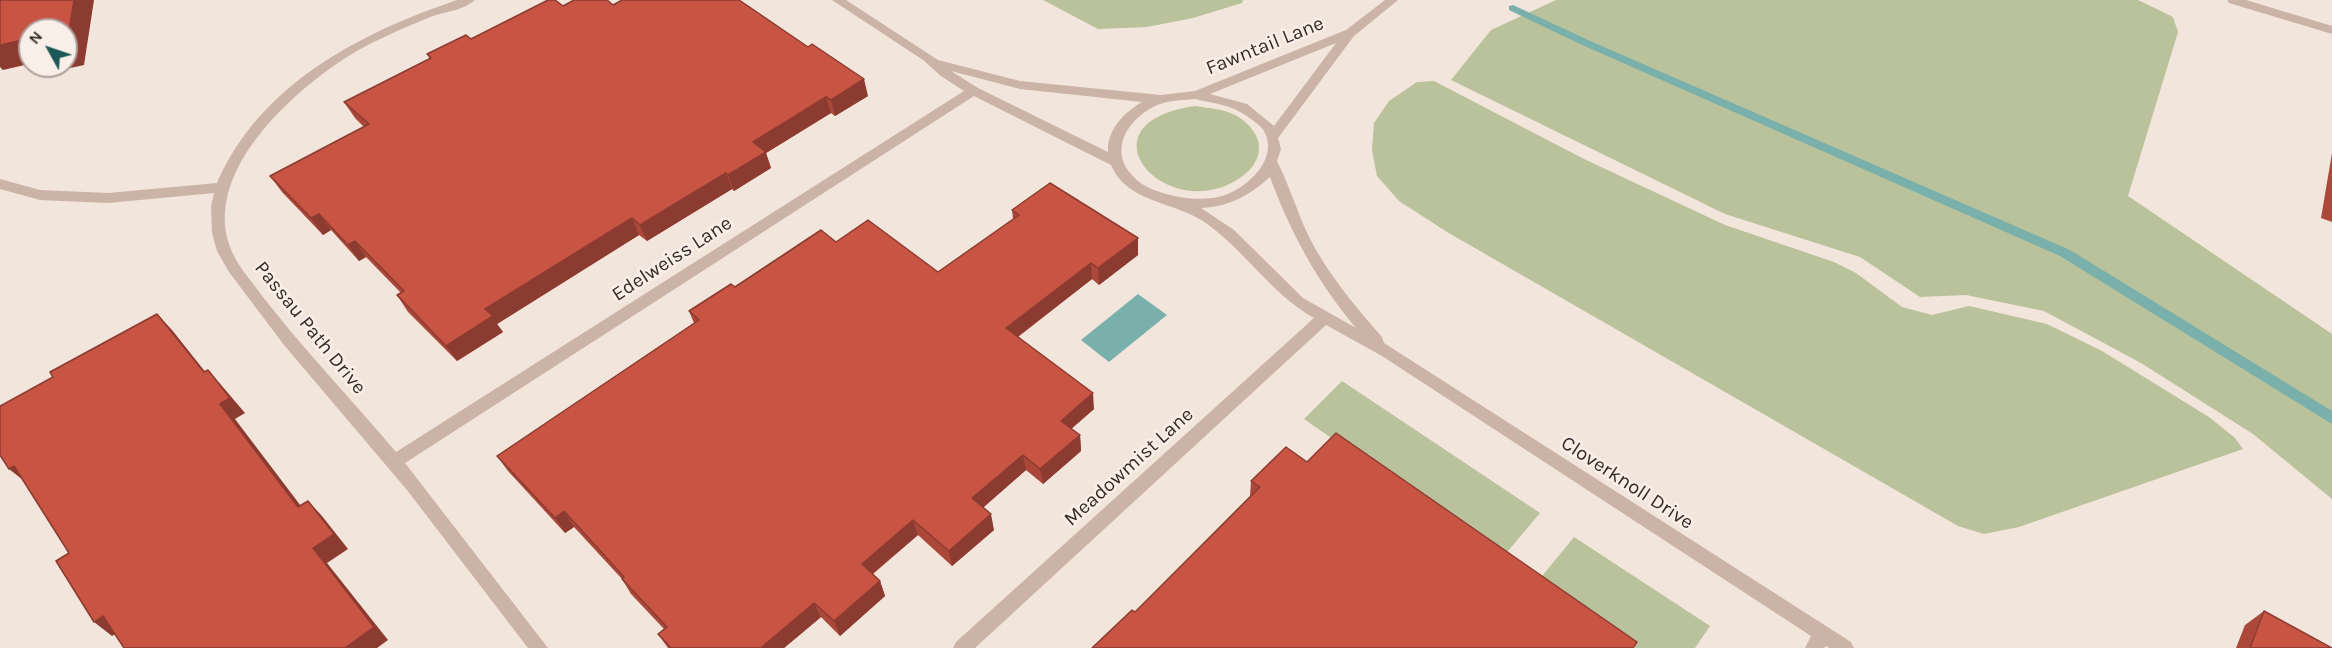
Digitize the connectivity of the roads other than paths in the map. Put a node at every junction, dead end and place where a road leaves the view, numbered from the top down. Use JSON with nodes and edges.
{"nodes":[{"id":1,"x":469,"y":0,"type":"edge"},
{"id":2,"x":838,"y":0,"type":"edge"},
{"id":3,"x":1392,"y":0,"type":"edge"},
{"id":4,"x":2233,"y":0,"type":"edge"},
{"id":5,"x":2332,"y":30,"type":"edge"},
{"id":6,"x":1350,"y":33,"type":"junction"},
{"id":7,"x":927,"y":57,"type":"junction"},
{"id":8,"x":973,"y":91,"type":"junction"},
{"id":9,"x":1196,"y":95,"type":"junction"},
{"id":10,"x":1164,"y":99,"type":"junction"},
{"id":11,"x":1273,"y":136,"type":"junction"},
{"id":12,"x":1117,"y":162,"type":"junction"},
{"id":13,"x":1272,"y":164,"type":"junction"},
{"id":14,"x":0,"y":184,"type":"edge"},
{"id":15,"x":220,"y":188,"type":"junction"},
{"id":16,"x":1179,"y":203,"type":"junction"},
{"id":17,"x":1324,"y":318,"type":"junction"},
{"id":18,"x":1387,"y":352,"type":"junction"},
{"id":19,"x":394,"y":462,"type":"junction"},
{"id":20,"x":1818,"y":641,"type":"edge"},
{"id":21,"x":539,"y":648,"type":"edge"},
{"id":22,"x":962,"y":648,"type":"edge"},
{"id":23,"x":1845,"y":648,"type":"edge"}],
"edges":[{"from":1,"to":15,"type":"street","name":"Passau Path Drive"},
{"from":2,"to":7,"type":"street"},
{"from":3,"to":6,"type":"street","name":"Fawntail Lane"},
{"from":4,"to":5,"type":"street"},
{"from":6,"to":9,"type":"street","name":"Fawntail Lane"},
{"from":6,"to":11,"type":"street","name":"Fawntail Lane"},
{"from":7,"to":8,"type":"street"},
{"from":7,"to":10,"type":"street"},
{"from":8,"to":12,"type":"street"},
{"from":8,"to":19,"type":"street","name":"Edelweiss Lane"},
{"from":9,"to":10,"type":"street"},
{"from":9,"to":11,"type":"street"},
{"from":10,"to":12,"type":"street"},
{"from":11,"to":13,"type":"street"},
{"from":12,"to":16,"type":"street"},
{"from":13,"to":16,"type":"street"},
{"from":13,"to":18,"type":"street","name":"Cloverknoll Drive"},
{"from":14,"to":15,"type":"street"},
{"from":15,"to":19,"type":"street","name":"Passau Path Drive"},
{"from":16,"to":17,"type":"street","name":"Cloverknoll Drive"},
{"from":17,"to":18,"type":"street","name":"Cloverknoll Drive"},
{"from":17,"to":22,"type":"street","name":"Meadowmist Lane"},
{"from":18,"to":20,"type":"street","name":"Cloverknoll Drive"},
{"from":19,"to":21,"type":"street","name":"Passau Path Drive"},
{"from":20,"to":23,"type":"street","name":"Cloverknoll Drive"}]}
